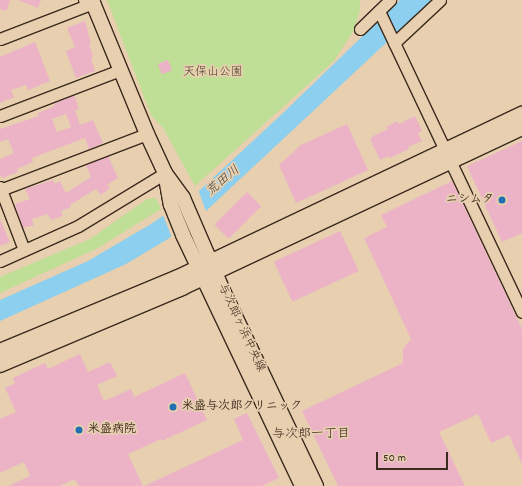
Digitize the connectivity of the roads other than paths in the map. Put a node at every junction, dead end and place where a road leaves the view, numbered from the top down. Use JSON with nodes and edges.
{"nodes":[{"id":1,"x":390,"y":0,"type":"edge"},
{"id":2,"x":440,"y":0,"type":"edge"},
{"id":3,"x":90,"y":1,"type":"edge"},
{"id":4,"x":380,"y":14,"type":"junction"},
{"id":5,"x":360,"y":29,"type":"dead end"},
{"id":6,"x":0,"y":39,"type":"edge"},
{"id":7,"x":393,"y":41,"type":"junction"},
{"id":8,"x":120,"y":70,"type":"junction"},
{"id":9,"x":522,"y":114,"type":"edge"},
{"id":10,"x":0,"y":116,"type":"edge"},
{"id":11,"x":522,"y":128,"type":"edge"},
{"id":12,"x":147,"y":134,"type":"junction"},
{"id":13,"x":448,"y":157,"type":"junction"},
{"id":14,"x":165,"y":173,"type":"junction"},
{"id":15,"x":0,"y":189,"type":"edge"},
{"id":16,"x":24,"y":250,"type":"junction"},
{"id":17,"x":0,"y":261,"type":"edge"},
{"id":18,"x":207,"y":270,"type":"junction"},
{"id":19,"x":522,"y":312,"type":"edge"},
{"id":20,"x":45,"y":339,"type":"junction"},
{"id":21,"x":0,"y":351,"type":"edge"},
{"id":22,"x":0,"y":365,"type":"edge"},
{"id":23,"x":299,"y":466,"type":"junction"},
{"id":24,"x":302,"y":486,"type":"edge"},
{"id":25,"x":316,"y":486,"type":"edge"}],
"edges":[{"from":1,"to":4,"type":"street"},
{"from":2,"to":7,"type":"street"},
{"from":3,"to":6,"type":"street"},
{"from":3,"to":8,"type":"street","name":"与次郎ヶ浜中央線"},
{"from":4,"to":5,"type":"street"},
{"from":4,"to":7,"type":"street"},
{"from":7,"to":13,"type":"street"},
{"from":8,"to":10,"type":"street"},
{"from":8,"to":12,"type":"street","name":"与次郎ヶ浜中央線"},
{"from":9,"to":13,"type":"street"},
{"from":11,"to":13,"type":"street"},
{"from":12,"to":14,"type":"street","name":"与次郎ヶ浜中央線"},
{"from":12,"to":15,"type":"street"},
{"from":13,"to":18,"type":"street"},
{"from":13,"to":19,"type":"street"},
{"from":14,"to":16,"type":"street"},
{"from":14,"to":18,"type":"street","name":"与次郎ヶ浜中央線"},
{"from":15,"to":16,"type":"street"},
{"from":16,"to":17,"type":"street"},
{"from":18,"to":20,"type":"street"},
{"from":18,"to":23,"type":"street","name":"与次郎ヶ浜中央線"},
{"from":20,"to":21,"type":"street"},
{"from":20,"to":22,"type":"street"},
{"from":23,"to":24,"type":"street","name":"与次郎ヶ浜中央線"},
{"from":23,"to":25,"type":"street","name":"与次郎ヶ浜中央線"}]}
